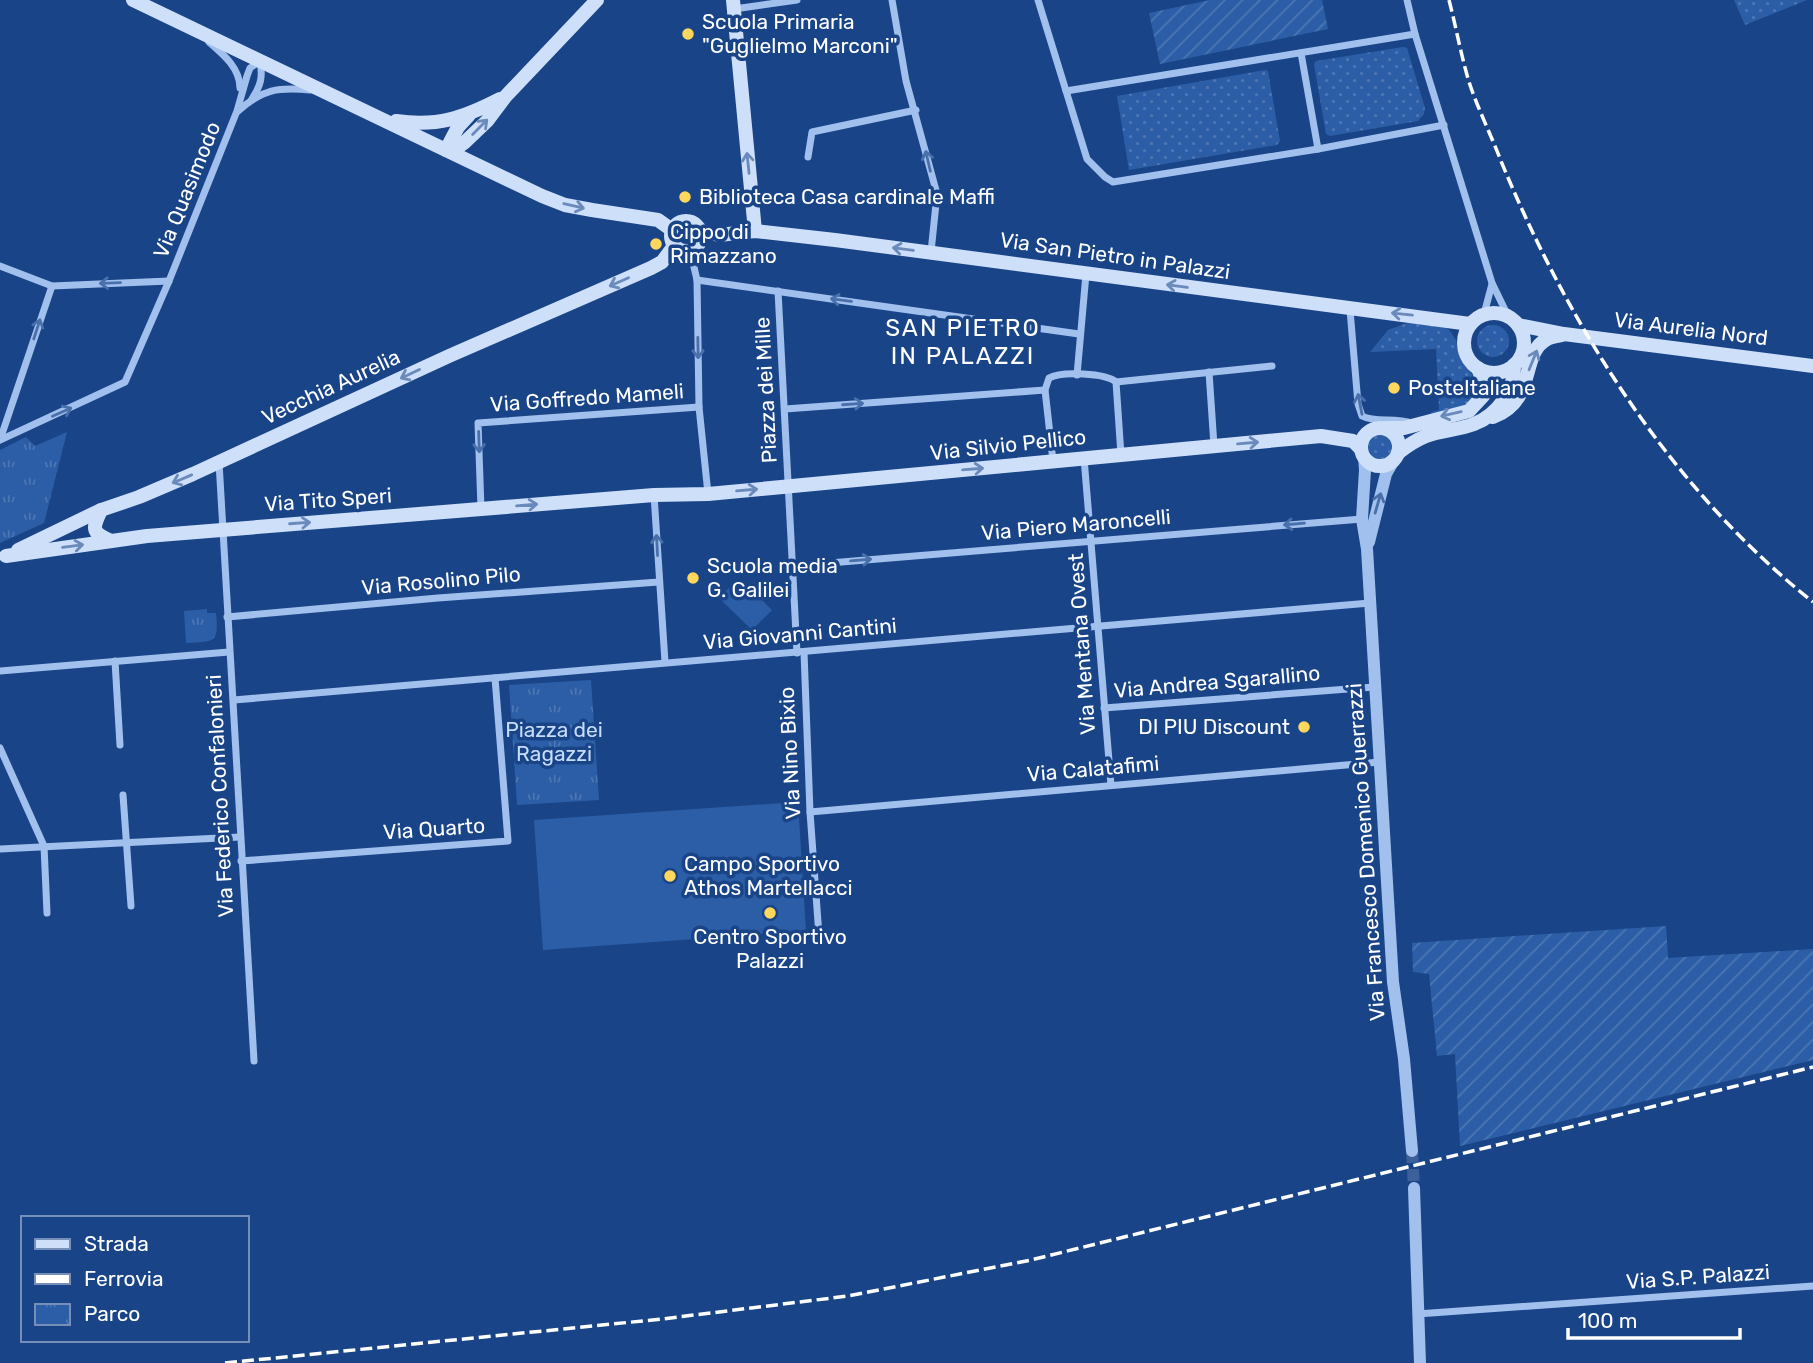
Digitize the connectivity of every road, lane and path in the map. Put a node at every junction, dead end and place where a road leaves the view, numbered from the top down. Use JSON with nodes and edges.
{"nodes":[{"id":1,"x":134,"y":0,"type":"edge"},
{"id":2,"x":597,"y":0,"type":"edge"},
{"id":3,"x":797,"y":0,"type":"edge"},
{"id":4,"x":892,"y":0,"type":"edge"},
{"id":5,"x":1038,"y":0,"type":"edge"},
{"id":6,"x":1407,"y":0,"type":"edge"},
{"id":7,"x":733,"y":3,"type":"edge"},
{"id":8,"x":195,"y":30,"type":"junction"},
{"id":9,"x":1415,"y":34,"type":"junction"},
{"id":10,"x":1301,"y":53,"type":"junction"},
{"id":11,"x":260,"y":61,"type":"junction"},
{"id":12,"x":324,"y":91,"type":"junction"},
{"id":13,"x":1066,"y":91,"type":"junction"},
{"id":14,"x":240,"y":93,"type":"junction"},
{"id":15,"x":505,"y":97,"type":"junction"},
{"id":16,"x":252,"y":99,"type":"junction"},
{"id":17,"x":916,"y":110,"type":"junction"},
{"id":18,"x":237,"y":111,"type":"junction"},
{"id":19,"x":470,"y":114,"type":"junction"},
{"id":20,"x":382,"y":119,"type":"junction"},
{"id":21,"x":1444,"y":125,"type":"junction"},
{"id":22,"x":1318,"y":149,"type":"junction"},
{"id":23,"x":449,"y":151,"type":"junction"},
{"id":24,"x":808,"y":157,"type":"dead end"},
{"id":25,"x":672,"y":230,"type":"junction"},
{"id":26,"x":699,"y":231,"type":"junction"},
{"id":27,"x":755,"y":231,"type":"junction"},
{"id":28,"x":674,"y":246,"type":"junction"},
{"id":29,"x":690,"y":250,"type":"junction"},
{"id":30,"x":931,"y":252,"type":"junction"},
{"id":31,"x":0,"y":266,"type":"edge"},
{"id":32,"x":1086,"y":274,"type":"junction"},
{"id":33,"x":697,"y":280,"type":"junction"},
{"id":34,"x":169,"y":281,"type":"junction"},
{"id":35,"x":1492,"y":283,"type":"junction"},
{"id":36,"x":52,"y":286,"type":"junction"},
{"id":37,"x":778,"y":291,"type":"junction"},
{"id":38,"x":1350,"y":310,"type":"junction"},
{"id":39,"x":1484,"y":314,"type":"junction"},
{"id":40,"x":1513,"y":321,"type":"junction"},
{"id":41,"x":1470,"y":324,"type":"junction"},
{"id":42,"x":1079,"y":334,"type":"junction"},
{"id":43,"x":1564,"y":334,"type":"junction"},
{"id":44,"x":1514,"y":365,"type":"junction"},
{"id":45,"x":1272,"y":366,"type":"dead end"},
{"id":46,"x":1813,"y":366,"type":"edge"},
{"id":47,"x":1478,"y":368,"type":"junction"},
{"id":48,"x":1209,"y":372,"type":"junction"},
{"id":49,"x":1077,"y":374,"type":"junction"},
{"id":50,"x":1116,"y":382,"type":"junction"},
{"id":51,"x":1045,"y":390,"type":"junction"},
{"id":52,"x":699,"y":407,"type":"junction"},
{"id":53,"x":785,"y":409,"type":"junction"},
{"id":54,"x":1416,"y":424,"type":"junction"},
{"id":55,"x":1475,"y":424,"type":"junction"},
{"id":56,"x":1386,"y":428,"type":"junction"},
{"id":57,"x":0,"y":440,"type":"edge"},
{"id":58,"x":1214,"y":446,"type":"junction"},
{"id":59,"x":1363,"y":453,"type":"junction"},
{"id":60,"x":1121,"y":455,"type":"junction"},
{"id":61,"x":1396,"y":456,"type":"junction"},
{"id":62,"x":1084,"y":458,"type":"junction"},
{"id":63,"x":219,"y":462,"type":"junction"},
{"id":64,"x":1053,"y":462,"type":"junction"},
{"id":65,"x":790,"y":486,"type":"junction"},
{"id":66,"x":708,"y":494,"type":"junction"},
{"id":67,"x":654,"y":495,"type":"junction"},
{"id":68,"x":481,"y":509,"type":"junction"},
{"id":69,"x":101,"y":510,"type":"junction"},
{"id":70,"x":1362,"y":519,"type":"junction"},
{"id":71,"x":221,"y":529,"type":"junction"},
{"id":72,"x":111,"y":541,"type":"junction"},
{"id":73,"x":1091,"y":541,"type":"junction"},
{"id":74,"x":1367,"y":549,"type":"junction"},
{"id":75,"x":3,"y":557,"type":"edge"},
{"id":76,"x":793,"y":566,"type":"junction"},
{"id":77,"x":659,"y":582,"type":"junction"},
{"id":78,"x":1370,"y":603,"type":"junction"},
{"id":79,"x":227,"y":617,"type":"junction"},
{"id":80,"x":1098,"y":626,"type":"junction"},
{"id":81,"x":229,"y":652,"type":"junction"},
{"id":82,"x":800,"y":653,"type":"junction"},
{"id":83,"x":115,"y":661,"type":"junction"},
{"id":84,"x":665,"y":662,"type":"junction"},
{"id":85,"x":0,"y":671,"type":"edge"},
{"id":86,"x":495,"y":678,"type":"junction"},
{"id":87,"x":1374,"y":687,"type":"junction"},
{"id":88,"x":234,"y":700,"type":"junction"},
{"id":89,"x":1104,"y":708,"type":"junction"},
{"id":90,"x":120,"y":745,"type":"dead end"},
{"id":91,"x":0,"y":748,"type":"edge"},
{"id":92,"x":1380,"y":762,"type":"junction"},
{"id":93,"x":1111,"y":785,"type":"junction"},
{"id":94,"x":123,"y":795,"type":"dead end"},
{"id":95,"x":810,"y":812,"type":"junction"},
{"id":96,"x":240,"y":837,"type":"junction"},
{"id":97,"x":127,"y":841,"type":"junction"},
{"id":98,"x":44,"y":846,"type":"junction"},
{"id":99,"x":0,"y":849,"type":"edge"},
{"id":100,"x":241,"y":861,"type":"junction"},
{"id":101,"x":131,"y":906,"type":"dead end"},
{"id":102,"x":47,"y":913,"type":"dead end"},
{"id":103,"x":819,"y":936,"type":"dead end"},
{"id":104,"x":254,"y":1061,"type":"dead end"},
{"id":105,"x":1412,"y":1151,"type":"tunnel mouth"},
{"id":106,"x":1414,"y":1188,"type":"tunnel mouth"},
{"id":107,"x":1813,"y":1286,"type":"edge"},
{"id":108,"x":1417,"y":1314,"type":"junction"},
{"id":109,"x":1420,"y":1363,"type":"edge"}],
"edges":[{"from":1,"to":8,"type":"main road"},
{"from":2,"to":15,"type":"main road"},
{"from":3,"to":7,"type":"street"},
{"from":4,"to":17,"type":"street"},
{"from":5,"to":13,"type":"street"},
{"from":6,"to":9,"type":"street"},
{"from":27,"to":7,"type":"main road","one_way":true},
{"from":8,"to":11,"type":"main road"},
{"from":8,"to":14,"type":"street"},
{"from":9,"to":10,"type":"street"},
{"from":9,"to":21,"type":"street"},
{"from":10,"to":13,"type":"street"},
{"from":10,"to":22,"type":"street"},
{"from":11,"to":12,"type":"main road"},
{"from":11,"to":14,"type":"street","name":"Via Quasimodo"},
{"from":11,"to":16,"type":"street"},
{"from":12,"to":16,"type":"street","name":"Via Quasimodo"},
{"from":12,"to":20,"type":"main road"},
{"from":13,"to":22,"type":"street"},
{"from":14,"to":18,"type":"street","name":"Via Quasimodo"},
{"from":15,"to":19,"type":"main road"},
{"from":23,"to":15,"type":"main road","one_way":true},
{"from":16,"to":18,"type":"street","name":"Via Quasimodo"},
{"from":17,"to":24,"type":"street"},
{"from":30,"to":17,"type":"street","one_way":true},
{"from":18,"to":34,"type":"street","name":"Via Quasimodo"},
{"from":19,"to":20,"type":"main road"},
{"from":19,"to":23,"type":"main road"},
{"from":20,"to":23,"type":"main road"},
{"from":21,"to":22,"type":"street"},
{"from":21,"to":35,"type":"street"},
{"from":23,"to":25,"type":"main road","one_way":true},
{"from":25,"to":26,"type":"main road"},
{"from":25,"to":28,"type":"main road"},
{"from":26,"to":27,"type":"main road"},
{"from":26,"to":29,"type":"main road"},
{"from":30,"to":27,"type":"main road","name":"Via San Pietro in Palazzi","one_way":true},
{"from":28,"to":29,"type":"main road"},
{"from":28,"to":63,"type":"main road","name":"Vecchia Aurelia","one_way":true},
{"from":29,"to":33,"type":"street"},
{"from":30,"to":32,"type":"main road","name":"Via San Pietro in Palazzi"},
{"from":31,"to":36,"type":"street"},
{"from":38,"to":32,"type":"main road","name":"Via San Pietro in Palazzi","one_way":true},
{"from":32,"to":42,"type":"street"},
{"from":33,"to":37,"type":"street"},
{"from":33,"to":52,"type":"street","one_way":true},
{"from":34,"to":36,"type":"street","one_way":true},
{"from":57,"to":34,"type":"street","name":"Via Quasimodo","one_way":true},
{"from":35,"to":39,"type":"street"},
{"from":35,"to":40,"type":"street"},
{"from":57,"to":36,"type":"street","one_way":true},
{"from":42,"to":37,"type":"street","one_way":true},
{"from":37,"to":53,"type":"street","name":"Piazza dei Mille"},
{"from":41,"to":38,"type":"main road","name":"Via San Pietro in Palazzi","one_way":true},
{"from":54,"to":38,"type":"street","one_way":true},
{"from":39,"to":40,"type":"main road"},
{"from":39,"to":41,"type":"main road"},
{"from":40,"to":43,"type":"main road","name":"Via Aurelia Nord"},
{"from":40,"to":44,"type":"main road"},
{"from":41,"to":47,"type":"main road"},
{"from":42,"to":49,"type":"street"},
{"from":43,"to":46,"type":"main road","name":"Via Aurelia Nord"},
{"from":55,"to":43,"type":"main road","one_way":true},
{"from":44,"to":47,"type":"main road"},
{"from":44,"to":55,"type":"main road"},
{"from":45,"to":48,"type":"street"},
{"from":47,"to":54,"type":"main road","one_way":true},
{"from":48,"to":50,"type":"street"},
{"from":48,"to":58,"type":"street"},
{"from":49,"to":50,"type":"street"},
{"from":49,"to":51,"type":"street"},
{"from":50,"to":60,"type":"street"},
{"from":53,"to":51,"type":"street","one_way":true},
{"from":51,"to":64,"type":"street"},
{"from":52,"to":66,"type":"street"},
{"from":52,"to":68,"type":"street","name":"Via Goffredo Mameli","one_way":true},
{"from":53,"to":65,"type":"street","name":"Piazza dei Mille"},
{"from":54,"to":56,"type":"main road"},
{"from":55,"to":61,"type":"main road"},
{"from":56,"to":59,"type":"main road"},
{"from":56,"to":61,"type":"main road"},
{"from":58,"to":59,"type":"main road","name":"Via Silvio Pellico","one_way":true},
{"from":58,"to":60,"type":"main road","name":"Via Silvio Pellico"},
{"from":59,"to":61,"type":"main road"},
{"from":59,"to":70,"type":"street","name":"Via Francesco Domenico Guerrazzi"},
{"from":60,"to":62,"type":"main road","name":"Via Silvio Pellico"},
{"from":74,"to":61,"type":"street","name":"Via Francesco Domenico Guerrazzi","one_way":true},
{"from":62,"to":64,"type":"main road","name":"Via Silvio Pellico"},
{"from":62,"to":73,"type":"street","name":"Via Mentana Ovest"},
{"from":63,"to":69,"type":"main road","name":"Vecchia Aurelia","one_way":true},
{"from":63,"to":71,"type":"street","name":"Via Federico Confalonieri"},
{"from":65,"to":64,"type":"main road","name":"Via Silvio Pellico","one_way":true},
{"from":66,"to":65,"type":"main road","name":"Via Silvio Pellico","one_way":true},
{"from":65,"to":76,"type":"street","name":"Via Nino Bixio"},
{"from":66,"to":67,"type":"main road","name":"Via Silvio Pellico"},
{"from":68,"to":67,"type":"main road","name":"Via Tito Speri","one_way":true},
{"from":77,"to":67,"type":"street","one_way":true},
{"from":71,"to":68,"type":"main road","name":"Via Tito Speri","one_way":true},
{"from":69,"to":72,"type":"main road"},
{"from":69,"to":75,"type":"main road","name":"Vecchia Aurelia"},
{"from":70,"to":73,"type":"street","name":"Via Piero Maroncelli","one_way":true},
{"from":70,"to":74,"type":"street","name":"Via Francesco Domenico Guerrazzi"},
{"from":71,"to":72,"type":"main road","name":"Via Tito Speri"},
{"from":71,"to":79,"type":"street","name":"Via Federico Confalonieri"},
{"from":75,"to":72,"type":"main road","name":"Via Tito Speri","one_way":true},
{"from":76,"to":73,"type":"street","name":"Via Piero Maroncelli","one_way":true},
{"from":73,"to":80,"type":"street","name":"Via Mentana Ovest"},
{"from":74,"to":78,"type":"street","name":"Via Francesco Domenico Guerrazzi"},
{"from":76,"to":82,"type":"street","name":"Via Nino Bixio"},
{"from":77,"to":79,"type":"street","name":"Via Rosolino Pilo"},
{"from":77,"to":84,"type":"street"},
{"from":78,"to":80,"type":"street","name":"Via Giovanni Cantini"},
{"from":78,"to":87,"type":"street","name":"Via Francesco Domenico Guerrazzi"},
{"from":79,"to":81,"type":"street","name":"Via Federico Confalonieri"},
{"from":80,"to":82,"type":"street","name":"Via Giovanni Cantini"},
{"from":80,"to":89,"type":"street","name":"Via Mentana Ovest"},
{"from":81,"to":83,"type":"street"},
{"from":81,"to":88,"type":"street","name":"Via Federico Confalonieri"},
{"from":82,"to":84,"type":"street","name":"Via Giovanni Cantini"},
{"from":82,"to":95,"type":"street","name":"Via Nino Bixio"},
{"from":83,"to":85,"type":"street"},
{"from":83,"to":90,"type":"street"},
{"from":84,"to":86,"type":"street","name":"Via Giovanni Cantini"},
{"from":86,"to":88,"type":"street","name":"Via Giovanni Cantini"},
{"from":86,"to":100,"type":"street","name":"Via Quarto"},
{"from":87,"to":89,"type":"street","name":"Via Andrea Sgarallino"},
{"from":87,"to":92,"type":"street","name":"Via Francesco Domenico Guerrazzi"},
{"from":88,"to":96,"type":"street","name":"Via Federico Confalonieri"},
{"from":89,"to":93,"type":"street","name":"Via Mentana Ovest"},
{"from":91,"to":98,"type":"street"},
{"from":92,"to":93,"type":"street","name":"Via Calatafimi"},
{"from":92,"to":105,"type":"street","name":"Via Francesco Domenico Guerrazzi"},
{"from":93,"to":95,"type":"street","name":"Via Calatafimi"},
{"from":94,"to":97,"type":"street"},
{"from":95,"to":103,"type":"street","name":"Via Nino Bixio"},
{"from":96,"to":97,"type":"street"},
{"from":96,"to":100,"type":"street","name":"Via Federico Confalonieri"},
{"from":97,"to":98,"type":"street"},
{"from":97,"to":101,"type":"street"},
{"from":98,"to":99,"type":"street"},
{"from":98,"to":102,"type":"street"},
{"from":100,"to":104,"type":"street","name":"Via Federico Confalonieri"},
{"from":106,"to":108,"type":"street"},
{"from":107,"to":108,"type":"street","name":"Via S.P. Palazzi"},
{"from":108,"to":109,"type":"street"}]}
